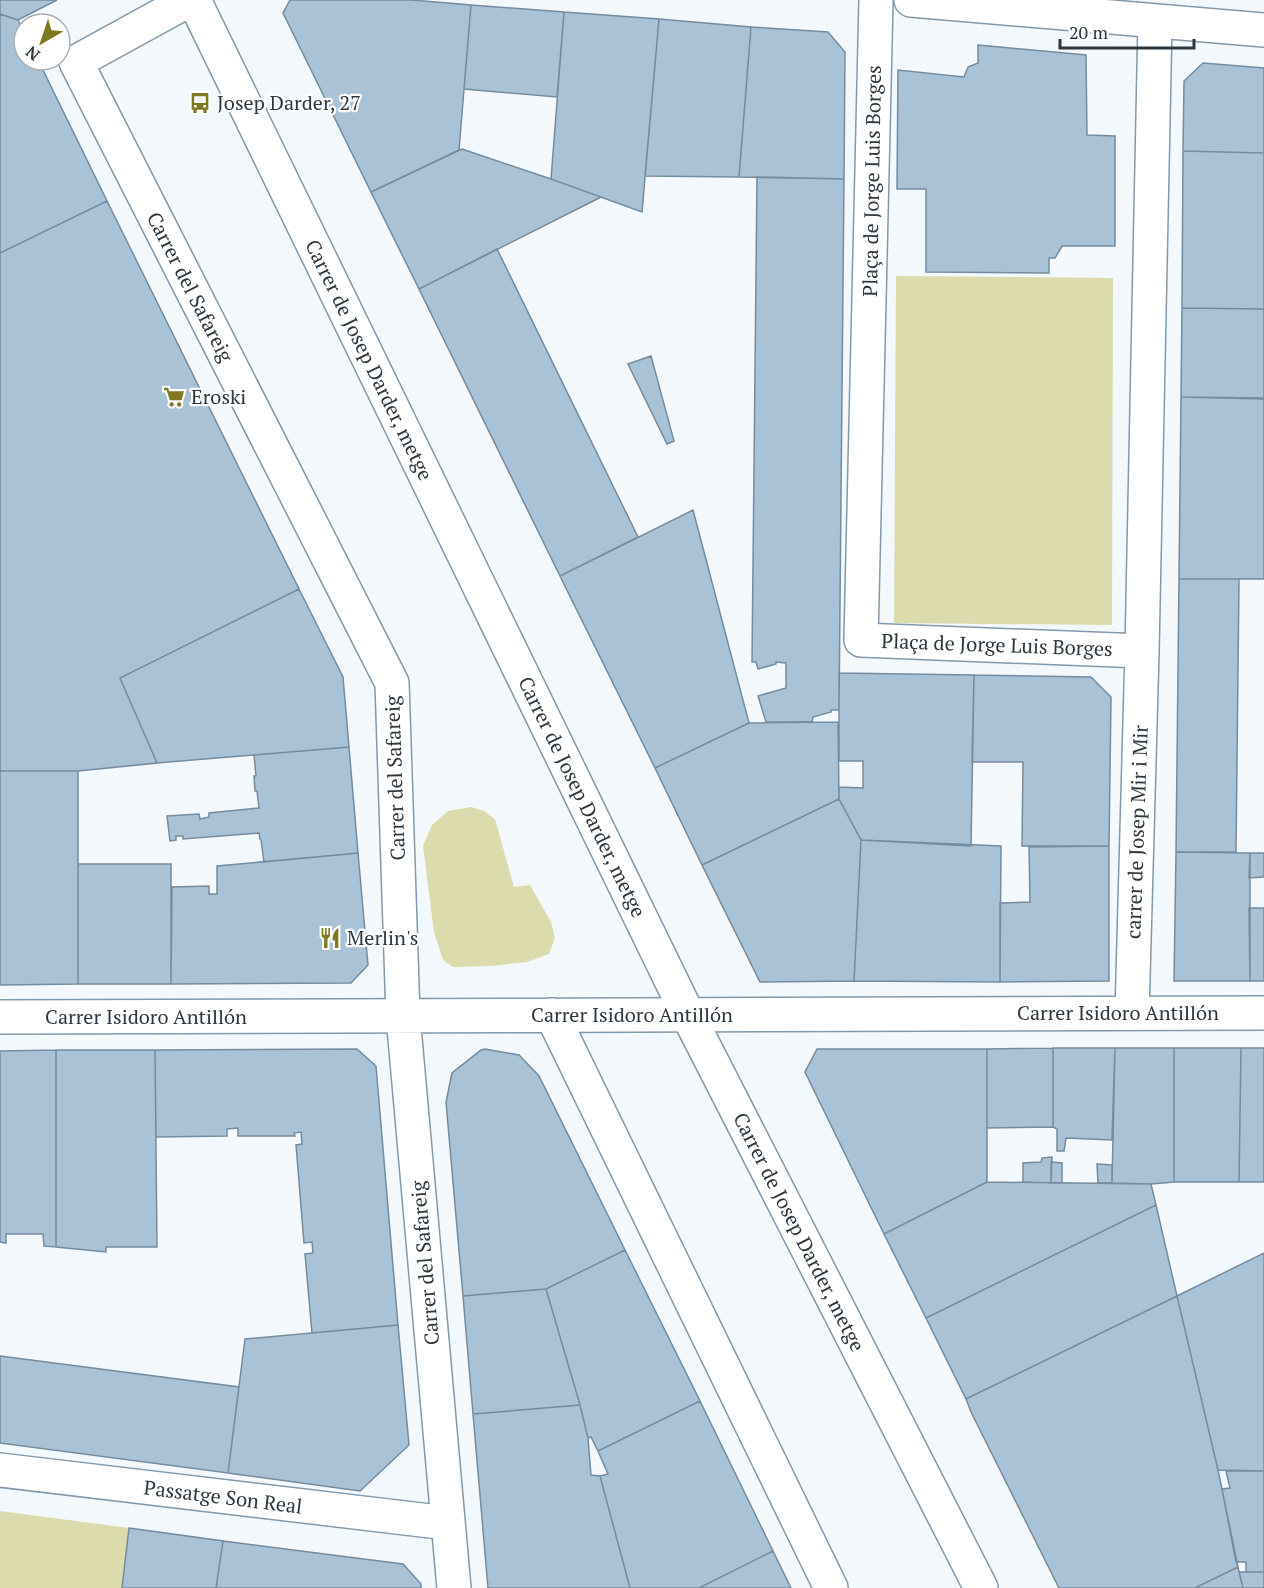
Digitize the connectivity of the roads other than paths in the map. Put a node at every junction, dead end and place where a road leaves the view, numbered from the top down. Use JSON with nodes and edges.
{"nodes":[{"id":1,"x":189,"y":0,"type":"edge"},
{"id":2,"x":194,"y":0,"type":"edge"},
{"id":3,"x":876,"y":0,"type":"edge"},
{"id":4,"x":911,"y":0,"type":"edge"},
{"id":5,"x":1155,"y":21,"type":"junction"},
{"id":6,"x":1264,"y":30,"type":"edge"},
{"id":7,"x":1142,"y":651,"type":"junction"},
{"id":8,"x":1132,"y":1013,"type":"junction"},
{"id":9,"x":1264,"y":1013,"type":"edge"},
{"id":10,"x":552,"y":1015,"type":"junction"},
{"id":11,"x":688,"y":1015,"type":"junction"},
{"id":12,"x":403,"y":1016,"type":"junction"},
{"id":13,"x":0,"y":1017,"type":"edge"},
{"id":14,"x":0,"y":1470,"type":"edge"},
{"id":15,"x":447,"y":1523,"type":"junction"},
{"id":16,"x":454,"y":1588,"type":"edge"},
{"id":17,"x":831,"y":1588,"type":"edge"},
{"id":18,"x":981,"y":1588,"type":"edge"}],
"edges":[{"from":1,"to":12,"type":"street","name":"Carrer del Safareig"},
{"from":2,"to":11,"type":"street","name":"Carrer de Josep Darder, metge"},
{"from":3,"to":7,"type":"street","name":"Plaça de Jorge Luis Borges"},
{"from":4,"to":5,"type":"street"},
{"from":5,"to":6,"type":"street"},
{"from":5,"to":7,"type":"street","name":"Plaça de Jorge Luis Borges"},
{"from":7,"to":8,"type":"street","name":"carrer de Josep Mir i Mir"},
{"from":8,"to":9,"type":"street","name":"Carrer Isidoro Antillón"},
{"from":8,"to":11,"type":"street","name":"Carrer Isidoro Antillón"},
{"from":10,"to":11,"type":"street","name":"Carrer Isidoro Antillón"},
{"from":10,"to":12,"type":"street","name":"Carrer Isidoro Antillón"},
{"from":10,"to":17,"type":"street"},
{"from":11,"to":18,"type":"street","name":"Carrer de Josep Darder, metge"},
{"from":12,"to":13,"type":"street","name":"Carrer Isidoro Antillón"},
{"from":12,"to":15,"type":"street","name":"Carrer del Safareig"},
{"from":14,"to":15,"type":"street","name":"Passatge Son Real"},
{"from":15,"to":16,"type":"street","name":"Carrer del Safareig"}]}
